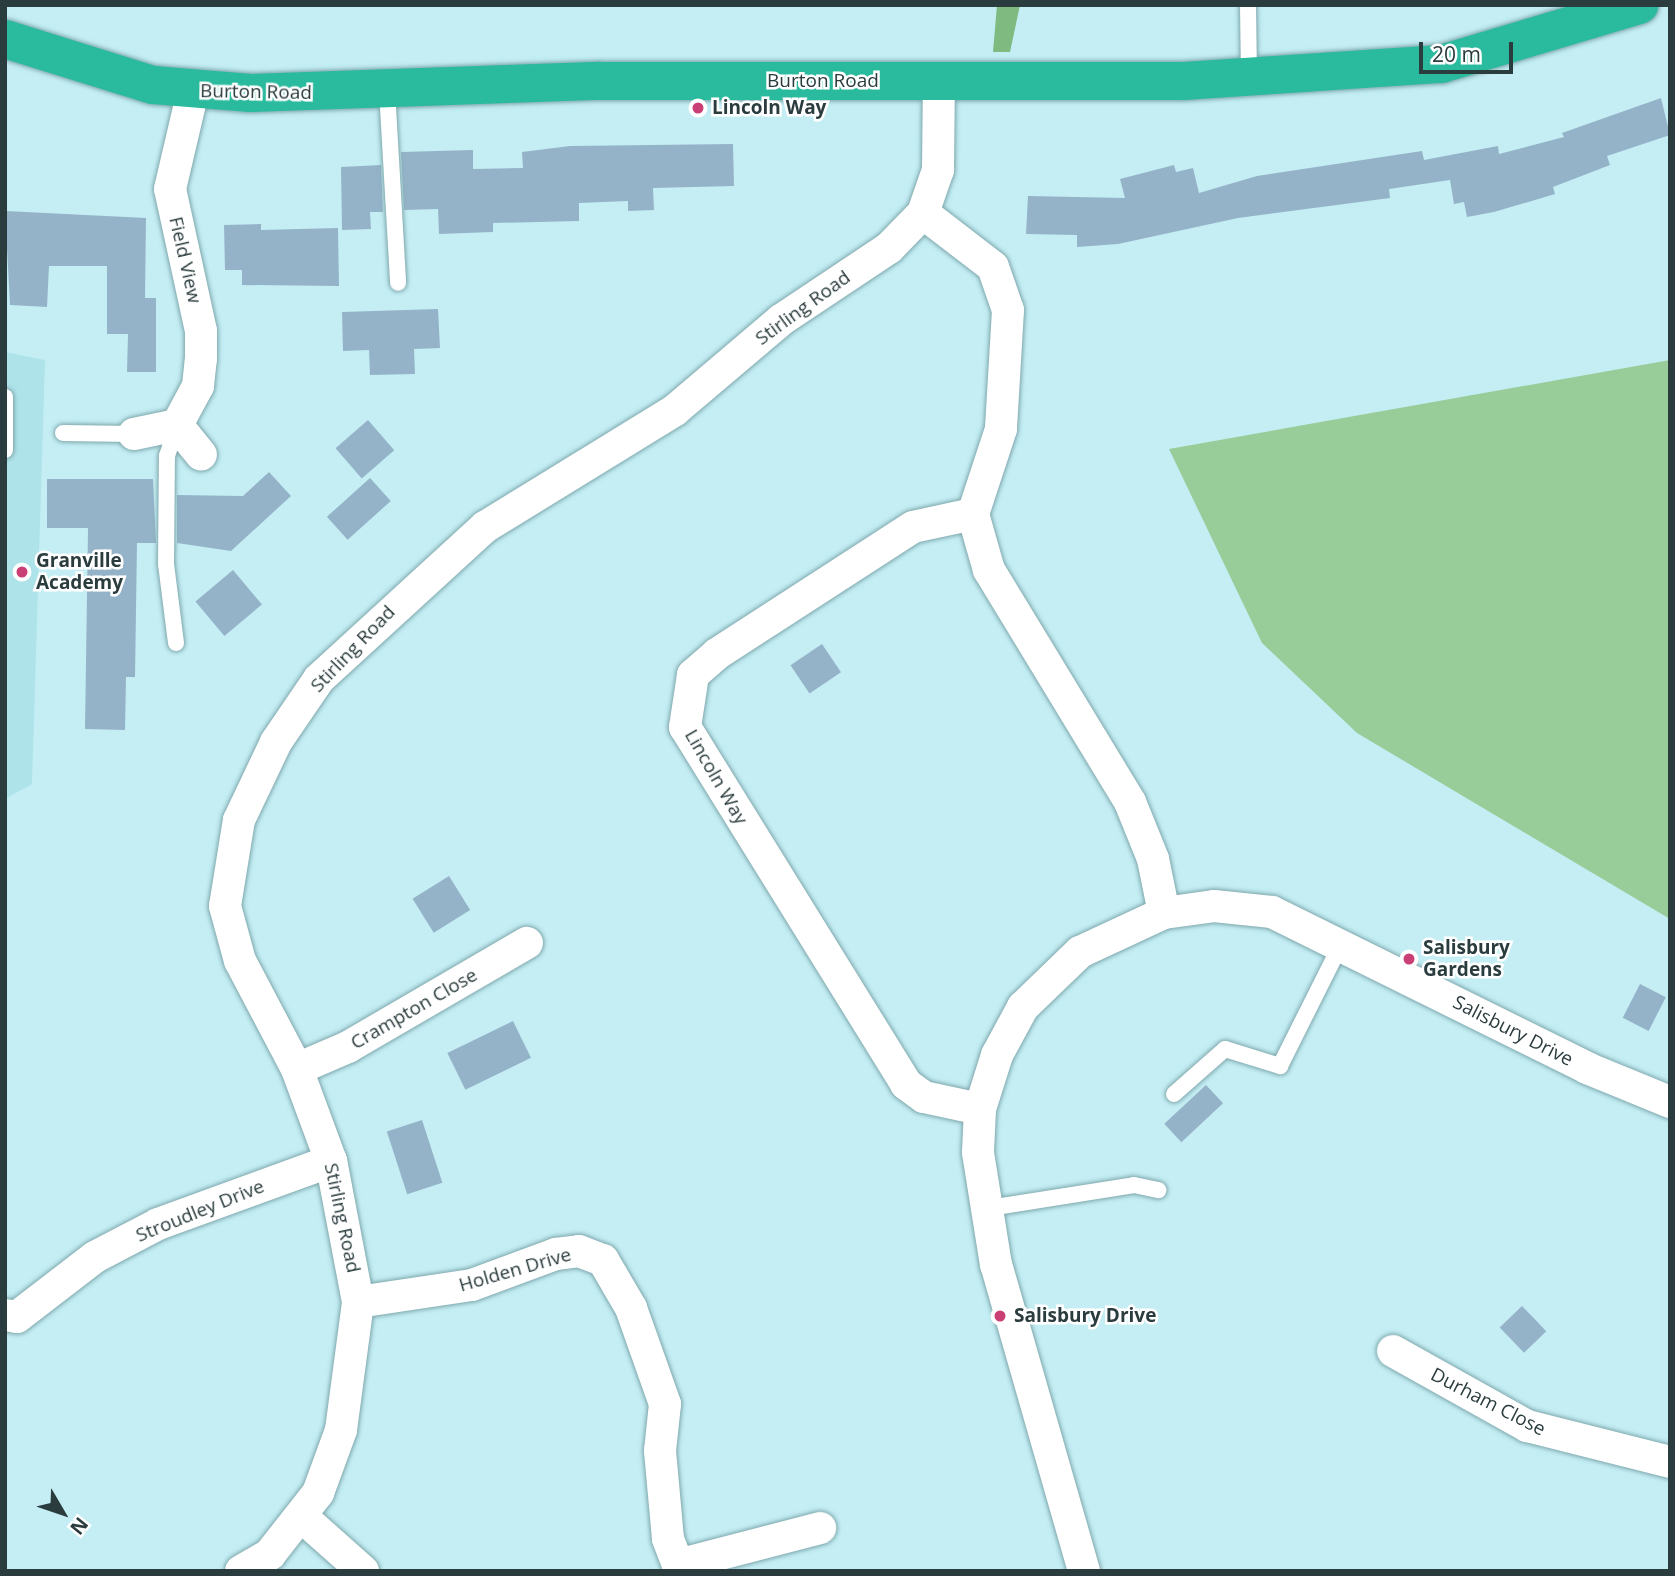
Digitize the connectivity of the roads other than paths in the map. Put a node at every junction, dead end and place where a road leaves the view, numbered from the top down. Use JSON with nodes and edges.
{"nodes":[{"id":1,"x":1248,"y":5,"type":"edge"},
{"id":2,"x":1639,"y":5,"type":"edge"},
{"id":3,"x":5,"y":38,"type":"edge"},
{"id":4,"x":1249,"y":79,"type":"junction"},
{"id":5,"x":939,"y":81,"type":"junction"},
{"id":6,"x":193,"y":90,"type":"junction"},
{"id":7,"x":387,"y":90,"type":"junction"},
{"id":8,"x":923,"y":213,"type":"junction"},
{"id":9,"x":398,"y":283,"type":"dead end"},
{"id":10,"x":5,"y":397,"type":"edge"},
{"id":11,"x":177,"y":425,"type":"junction"},
{"id":12,"x":63,"y":433,"type":"dead end"},
{"id":13,"x":134,"y":434,"type":"joint"},
{"id":14,"x":5,"y":450,"type":"edge"},
{"id":15,"x":201,"y":455,"type":"dead end"},
{"id":16,"x":973,"y":514,"type":"junction"},
{"id":17,"x":176,"y":643,"type":"dead end"},
{"id":18,"x":1164,"y":914,"type":"junction"},
{"id":19,"x":527,"y":943,"type":"dead end"},
{"id":20,"x":1341,"y":944,"type":"junction"},
{"id":21,"x":297,"y":1069,"type":"junction"},
{"id":22,"x":1174,"y":1094,"type":"dead end"},
{"id":23,"x":1670,"y":1102,"type":"edge"},
{"id":24,"x":980,"y":1109,"type":"junction"},
{"id":25,"x":331,"y":1161,"type":"junction"},
{"id":26,"x":1158,"y":1189,"type":"dead end"},
{"id":27,"x":983,"y":1209,"type":"junction"},
{"id":28,"x":358,"y":1302,"type":"junction"},
{"id":29,"x":5,"y":1315,"type":"edge"},
{"id":30,"x":1393,"y":1351,"type":"dead end"},
{"id":31,"x":1670,"y":1462,"type":"edge"},
{"id":32,"x":301,"y":1516,"type":"junction"},
{"id":33,"x":820,"y":1528,"type":"dead end"},
{"id":34,"x":679,"y":1568,"type":"edge"},
{"id":35,"x":241,"y":1571,"type":"edge"},
{"id":36,"x":363,"y":1571,"type":"edge"},
{"id":37,"x":1084,"y":1571,"type":"edge"}],
"edges":[{"from":1,"to":4,"type":"lane"},
{"from":2,"to":4,"type":"highway","name":"Burton Road"},
{"from":3,"to":6,"type":"highway","name":"Burton Road"},
{"from":4,"to":5,"type":"highway","name":"Burton Road"},
{"from":5,"to":7,"type":"highway","name":"Burton Road"},
{"from":5,"to":8,"type":"street","name":"Stirling Road"},
{"from":6,"to":7,"type":"highway","name":"Burton Road"},
{"from":6,"to":11,"type":"street","name":"Field View"},
{"from":7,"to":9,"type":"lane"},
{"from":8,"to":16,"type":"street"},
{"from":8,"to":21,"type":"street","name":"Stirling Road"},
{"from":10,"to":14,"type":"lane"},
{"from":11,"to":13,"type":"street"},
{"from":11,"to":15,"type":"street"},
{"from":11,"to":17,"type":"lane"},
{"from":12,"to":13,"type":"lane"},
{"from":16,"to":18,"type":"street"},
{"from":16,"to":24,"type":"street","name":"Lincoln Way"},
{"from":18,"to":20,"type":"street","name":"Salisbury Drive"},
{"from":18,"to":24,"type":"street","name":"Salisbury Drive"},
{"from":19,"to":21,"type":"street","name":"Crampton Close"},
{"from":20,"to":22,"type":"lane"},
{"from":20,"to":23,"type":"street","name":"Salisbury Drive"},
{"from":21,"to":25,"type":"street","name":"Stirling Road"},
{"from":24,"to":27,"type":"street","name":"Salisbury Drive"},
{"from":25,"to":28,"type":"street","name":"Stirling Road"},
{"from":25,"to":29,"type":"street","name":"Stroudley Drive"},
{"from":26,"to":27,"type":"lane"},
{"from":27,"to":37,"type":"street","name":"Salisbury Drive"},
{"from":28,"to":32,"type":"street","name":"Stirling Road"},
{"from":28,"to":34,"type":"street","name":"Holden Drive"},
{"from":30,"to":31,"type":"street","name":"Durham Close"},
{"from":32,"to":35,"type":"street","name":"Stirling Road"},
{"from":32,"to":36,"type":"street"},
{"from":33,"to":34,"type":"street","name":"Holden Drive"}]}
